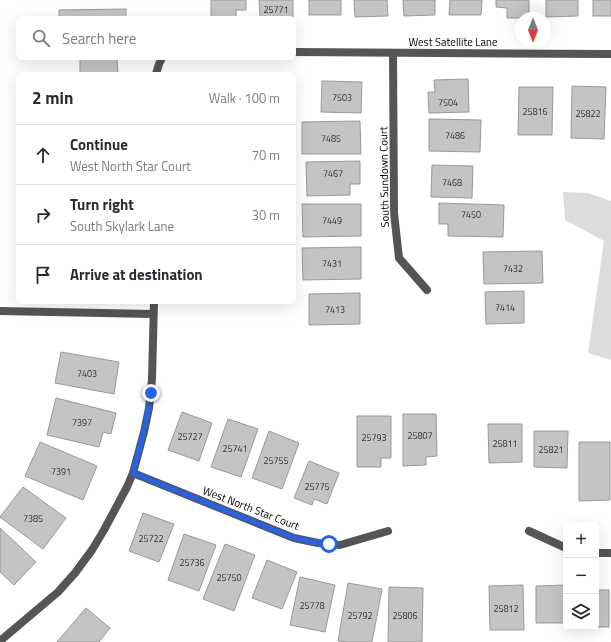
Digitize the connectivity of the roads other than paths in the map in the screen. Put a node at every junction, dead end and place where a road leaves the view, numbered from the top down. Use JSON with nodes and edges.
{"nodes":[{"id":1,"x":296,"y":52,"type":"edge"},
{"id":2,"x":393,"y":53,"type":"junction"},
{"id":3,"x":611,"y":54,"type":"edge"},
{"id":4,"x":161,"y":60,"type":"edge"},
{"id":5,"x":157,"y":72,"type":"edge"},
{"id":6,"x":427,"y":290,"type":"dead end"},
{"id":7,"x":154,"y":304,"type":"edge"},
{"id":8,"x":0,"y":311,"type":"edge"},
{"id":9,"x":154,"y":314,"type":"junction"},
{"id":10,"x":133,"y":473,"type":"junction"},
{"id":11,"x":388,"y":531,"type":"dead end"},
{"id":12,"x":529,"y":531,"type":"dead end"},
{"id":13,"x":563,"y":547,"type":"edge"},
{"id":14,"x":599,"y":552,"type":"edge"},
{"id":15,"x":611,"y":553,"type":"edge"},
{"id":16,"x":0,"y":641,"type":"edge"}],
"edges":[{"from":1,"to":2,"type":"street","name":"West Satellite Lane"},
{"from":2,"to":3,"type":"street","name":"West Satellite Lane"},
{"from":2,"to":6,"type":"street","name":"South Sundown Court"},
{"from":4,"to":5,"type":"street"},
{"from":7,"to":9,"type":"street"},
{"from":8,"to":9,"type":"street"},
{"from":9,"to":10,"type":"street"},
{"from":10,"to":11,"type":"street","name":"West North Star Court"},
{"from":10,"to":16,"type":"street"},
{"from":12,"to":13,"type":"street"},
{"from":14,"to":15,"type":"street"}]}
